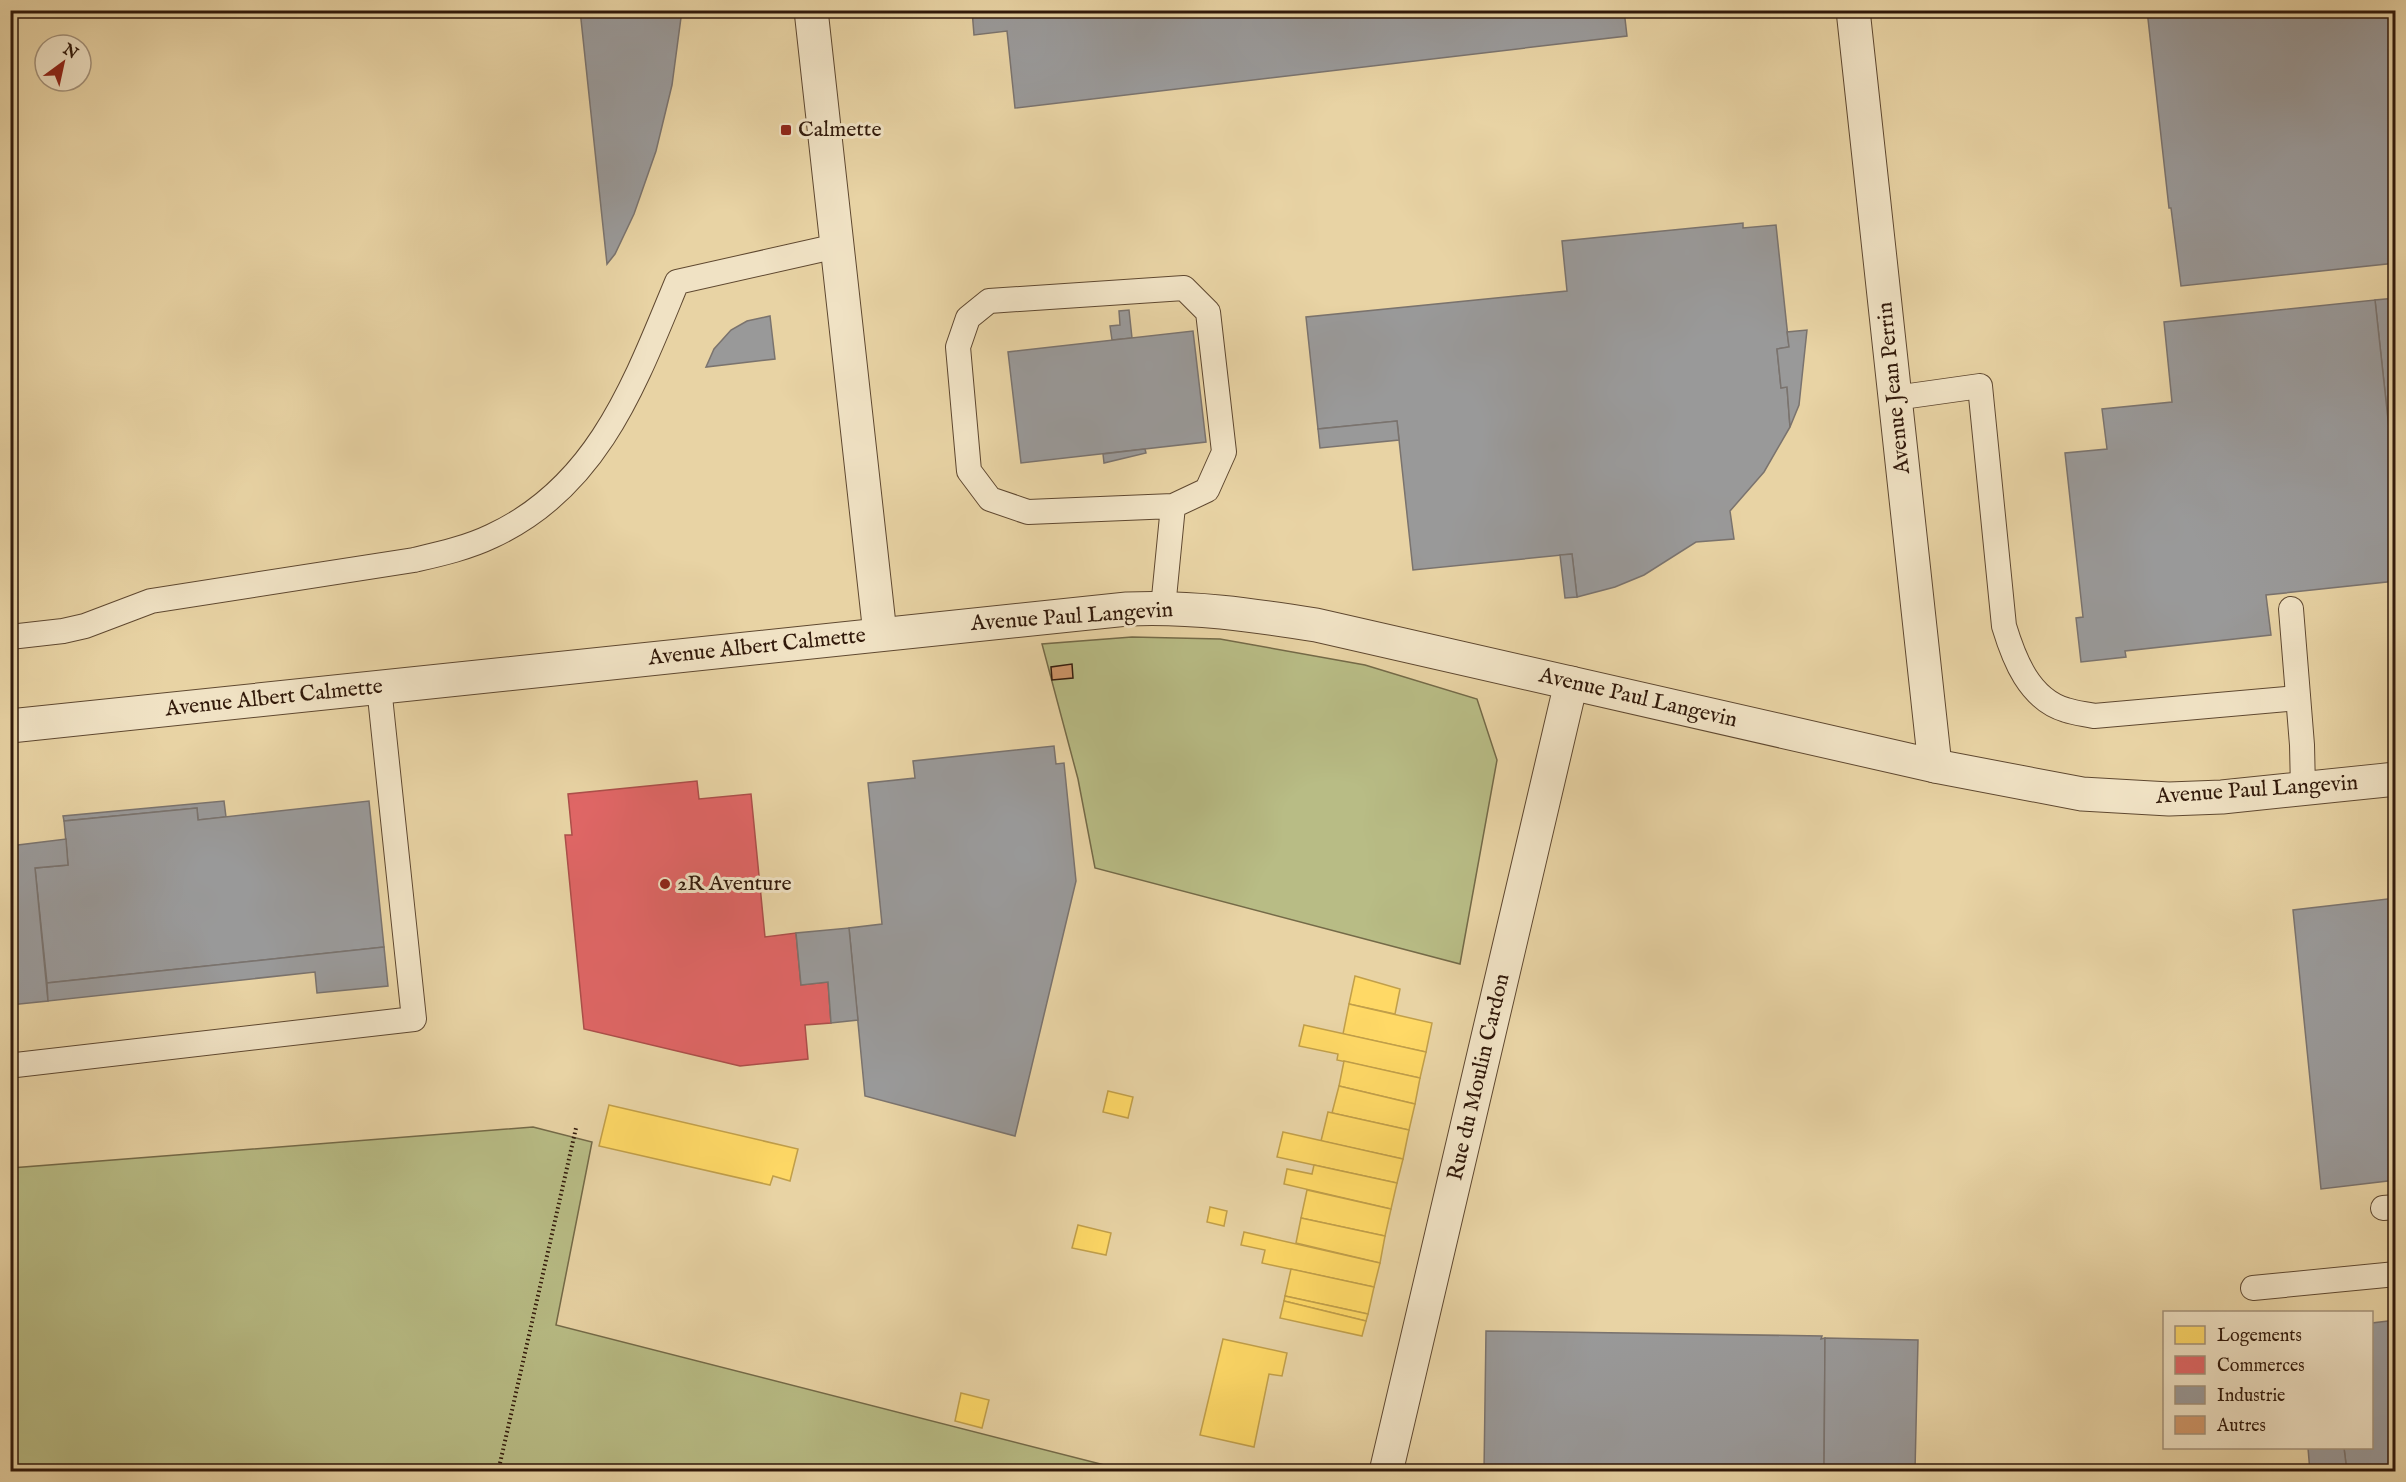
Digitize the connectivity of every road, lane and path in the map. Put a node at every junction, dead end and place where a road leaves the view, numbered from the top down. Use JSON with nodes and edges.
{"nodes":[{"id":1,"x":811,"y":10,"type":"edge"},
{"id":2,"x":1853,"y":10,"type":"edge"},
{"id":3,"x":837,"y":246,"type":"junction"},
{"id":4,"x":1895,"y":398,"type":"junction"},
{"id":5,"x":1173,"y":506,"type":"junction"},
{"id":6,"x":1163,"y":608,"type":"junction"},
{"id":7,"x":2291,"y":609,"type":"dead end"},
{"id":8,"x":880,"y":634,"type":"junction"},
{"id":9,"x":10,"y":637,"type":"edge"},
{"id":10,"x":1571,"y":683,"type":"junction"},
{"id":11,"x":379,"y":687,"type":"junction"},
{"id":12,"x":2298,"y":698,"type":"junction"},
{"id":13,"x":10,"y":726,"type":"edge"},
{"id":14,"x":1935,"y":766,"type":"junction"},
{"id":15,"x":2396,"y":779,"type":"edge"},
{"id":16,"x":2303,"y":789,"type":"junction"},
{"id":17,"x":16,"y":1065,"type":"dead end"},
{"id":18,"x":576,"y":1128,"type":"dead end"},
{"id":19,"x":2396,"y":1274,"type":"edge"},
{"id":20,"x":2253,"y":1288,"type":"dead end"},
{"id":21,"x":498,"y":1472,"type":"edge"},
{"id":22,"x":1386,"y":1472,"type":"edge"}],
"edges":[{"from":1,"to":3,"type":"street","name":"Avenue Albert Calmette"},
{"from":2,"to":4,"type":"street","name":"Avenue Jean Perrin"},
{"from":3,"to":8,"type":"street","name":"Avenue Albert Calmette"},
{"from":3,"to":9,"type":"lane"},
{"from":4,"to":12,"type":"lane"},
{"from":4,"to":14,"type":"street","name":"Avenue Jean Perrin"},
{"from":5,"to":5,"type":"lane"},
{"from":5,"to":6,"type":"lane"},
{"from":6,"to":8,"type":"street","name":"Avenue Paul Langevin"},
{"from":6,"to":10,"type":"street","name":"Avenue Paul Langevin"},
{"from":7,"to":12,"type":"lane"},
{"from":8,"to":11,"type":"street","name":"Avenue Albert Calmette"},
{"from":10,"to":14,"type":"street","name":"Avenue Paul Langevin"},
{"from":10,"to":22,"type":"street","name":"Rue du Moulin Cardon"},
{"from":11,"to":13,"type":"street","name":"Avenue Albert Calmette"},
{"from":11,"to":17,"type":"lane"},
{"from":12,"to":16,"type":"lane"},
{"from":14,"to":16,"type":"street","name":"Avenue Paul Langevin"},
{"from":15,"to":16,"type":"street","name":"Avenue Paul Langevin"},
{"from":18,"to":21,"type":"path"},
{"from":19,"to":20,"type":"lane"}]}
